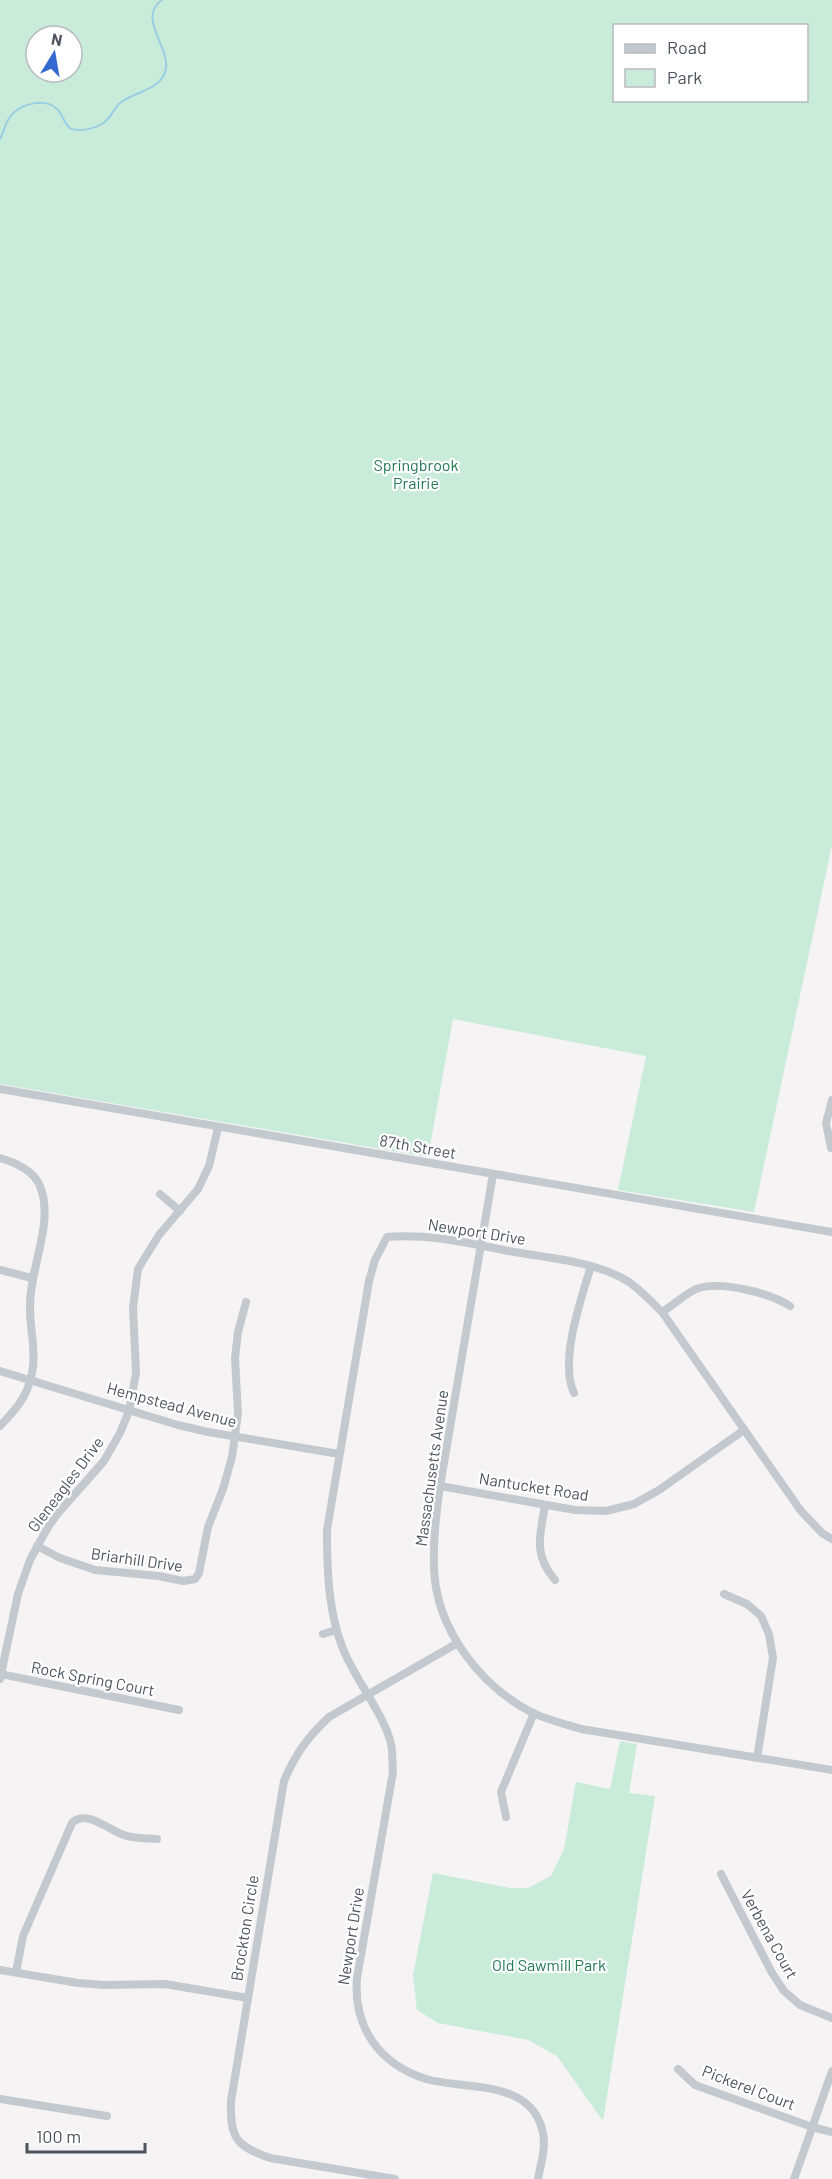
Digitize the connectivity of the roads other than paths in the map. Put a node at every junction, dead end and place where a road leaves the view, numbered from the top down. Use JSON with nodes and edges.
{"nodes":[{"id":1,"x":0,"y":1089,"type":"edge"},
{"id":2,"x":832,"y":1100,"type":"edge"},
{"id":3,"x":218,"y":1128,"type":"junction"},
{"id":4,"x":831,"y":1148,"type":"edge"},
{"id":5,"x":0,"y":1158,"type":"edge"},
{"id":6,"x":494,"y":1174,"type":"junction"},
{"id":7,"x":160,"y":1194,"type":"dead end"},
{"id":8,"x":180,"y":1211,"type":"junction"},
{"id":9,"x":832,"y":1232,"type":"edge"},
{"id":10,"x":482,"y":1246,"type":"junction"},
{"id":11,"x":591,"y":1266,"type":"junction"},
{"id":12,"x":0,"y":1270,"type":"edge"},
{"id":13,"x":32,"y":1278,"type":"junction"},
{"id":14,"x":246,"y":1302,"type":"dead end"},
{"id":15,"x":790,"y":1306,"type":"dead end"},
{"id":16,"x":662,"y":1312,"type":"junction"},
{"id":17,"x":0,"y":1371,"type":"edge"},
{"id":18,"x":31,"y":1381,"type":"junction"},
{"id":19,"x":574,"y":1393,"type":"dead end"},
{"id":20,"x":129,"y":1410,"type":"junction"},
{"id":21,"x":0,"y":1426,"type":"edge"},
{"id":22,"x":744,"y":1430,"type":"junction"},
{"id":23,"x":234,"y":1436,"type":"junction"},
{"id":24,"x":339,"y":1454,"type":"junction"},
{"id":25,"x":440,"y":1486,"type":"junction"},
{"id":26,"x":545,"y":1505,"type":"junction"},
{"id":27,"x":832,"y":1539,"type":"edge"},
{"id":28,"x":37,"y":1546,"type":"junction"},
{"id":29,"x":555,"y":1580,"type":"dead end"},
{"id":30,"x":724,"y":1594,"type":"dead end"},
{"id":31,"x":336,"y":1630,"type":"junction"},
{"id":32,"x":323,"y":1634,"type":"dead end"},
{"id":33,"x":456,"y":1644,"type":"junction"},
{"id":34,"x":1,"y":1676,"type":"edge"},
{"id":35,"x":366,"y":1695,"type":"junction"},
{"id":36,"x":179,"y":1710,"type":"dead end"},
{"id":37,"x":534,"y":1713,"type":"junction"},
{"id":38,"x":757,"y":1758,"type":"junction"},
{"id":39,"x":832,"y":1770,"type":"edge"},
{"id":40,"x":506,"y":1818,"type":"dead end"},
{"id":41,"x":157,"y":1839,"type":"dead end"},
{"id":42,"x":721,"y":1875,"type":"dead end"},
{"id":43,"x":0,"y":1970,"type":"edge"},
{"id":44,"x":16,"y":1972,"type":"junction"},
{"id":45,"x":248,"y":1998,"type":"junction"},
{"id":46,"x":832,"y":2018,"type":"edge"},
{"id":47,"x":678,"y":2069,"type":"dead end"},
{"id":48,"x":832,"y":2071,"type":"edge"},
{"id":49,"x":0,"y":2099,"type":"edge"},
{"id":50,"x":107,"y":2116,"type":"dead end"},
{"id":51,"x":812,"y":2127,"type":"junction"},
{"id":52,"x":832,"y":2132,"type":"edge"},
{"id":53,"x":395,"y":2179,"type":"edge"},
{"id":54,"x":538,"y":2179,"type":"edge"},
{"id":55,"x":794,"y":2179,"type":"edge"}],
"edges":[{"from":1,"to":3,"type":"street","name":"87th Street"},
{"from":2,"to":4,"type":"street"},
{"from":3,"to":6,"type":"street","name":"87th Street"},
{"from":3,"to":8,"type":"street","name":"Gleneagles Drive"},
{"from":5,"to":13,"type":"street"},
{"from":6,"to":9,"type":"street","name":"87th Street"},
{"from":6,"to":10,"type":"street","name":"Massachusetts Avenue"},
{"from":7,"to":8,"type":"street"},
{"from":8,"to":20,"type":"street","name":"Gleneagles Drive"},
{"from":10,"to":11,"type":"street","name":"Newport Drive"},
{"from":10,"to":24,"type":"street","name":"Newport Drive"},
{"from":10,"to":25,"type":"street","name":"Massachusetts Avenue"},
{"from":11,"to":16,"type":"street","name":"Newport Drive"},
{"from":11,"to":19,"type":"street"},
{"from":12,"to":13,"type":"street"},
{"from":13,"to":18,"type":"street"},
{"from":14,"to":23,"type":"street"},
{"from":15,"to":16,"type":"street"},
{"from":16,"to":22,"type":"street","name":"Newport Drive"},
{"from":17,"to":18,"type":"street","name":"Hempstead Avenue"},
{"from":18,"to":20,"type":"street","name":"Hempstead Avenue"},
{"from":18,"to":21,"type":"street"},
{"from":20,"to":23,"type":"street","name":"Hempstead Avenue"},
{"from":20,"to":28,"type":"street","name":"Gleneagles Drive"},
{"from":22,"to":26,"type":"street","name":"Nantucket Road"},
{"from":22,"to":27,"type":"street","name":"Newport Drive"},
{"from":23,"to":24,"type":"street","name":"Hempstead Avenue"},
{"from":23,"to":28,"type":"street","name":"Briarhill Drive"},
{"from":24,"to":31,"type":"street","name":"Newport Drive"},
{"from":25,"to":26,"type":"street","name":"Nantucket Road"},
{"from":25,"to":33,"type":"street","name":"Massachusetts Avenue"},
{"from":26,"to":29,"type":"street"},
{"from":28,"to":34,"type":"street","name":"Gleneagles Drive"},
{"from":30,"to":38,"type":"street"},
{"from":31,"to":32,"type":"street"},
{"from":31,"to":35,"type":"street","name":"Newport Drive"},
{"from":33,"to":35,"type":"street","name":"Brockton Circle"},
{"from":33,"to":37,"type":"street","name":"Massachusetts Avenue"},
{"from":34,"to":36,"type":"street","name":"Rock Spring Court"},
{"from":35,"to":45,"type":"street","name":"Brockton Circle"},
{"from":35,"to":54,"type":"street","name":"Newport Drive"},
{"from":37,"to":38,"type":"street","name":"Massachusetts Avenue"},
{"from":37,"to":40,"type":"street"},
{"from":38,"to":39,"type":"street","name":"Massachusetts Avenue"},
{"from":41,"to":44,"type":"street"},
{"from":42,"to":46,"type":"street","name":"Verbena Court"},
{"from":43,"to":44,"type":"street"},
{"from":44,"to":45,"type":"street"},
{"from":45,"to":53,"type":"street","name":"Brockton Circle"},
{"from":47,"to":51,"type":"street","name":"Pickerel Court"},
{"from":48,"to":51,"type":"street"},
{"from":49,"to":50,"type":"street"},
{"from":51,"to":52,"type":"street","name":"Pickerel Court"},
{"from":51,"to":55,"type":"street"}]}
